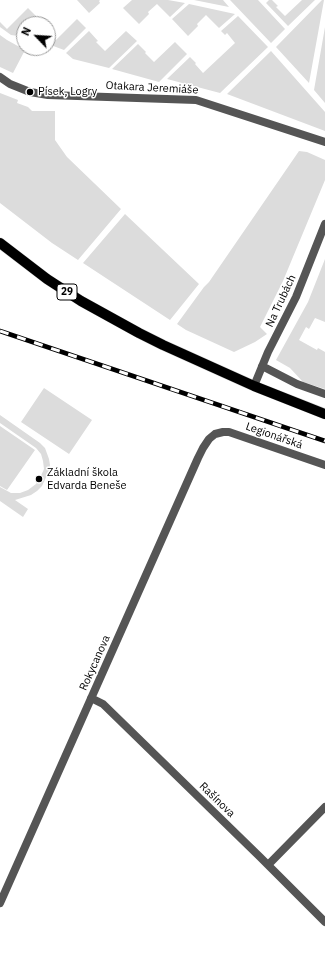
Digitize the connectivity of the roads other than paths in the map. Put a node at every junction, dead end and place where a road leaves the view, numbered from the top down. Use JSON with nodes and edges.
{"nodes":[{"id":1,"x":0,"y":77,"type":"edge"},
{"id":2,"x":325,"y":142,"type":"edge"},
{"id":3,"x":325,"y":224,"type":"edge"},
{"id":4,"x":0,"y":243,"type":"edge"},
{"id":5,"x":262,"y":366,"type":"junction"},
{"id":6,"x":254,"y":386,"type":"junction"},
{"id":7,"x":325,"y":394,"type":"edge"},
{"id":8,"x":325,"y":414,"type":"edge"},
{"id":9,"x":215,"y":434,"type":"joint"},
{"id":10,"x":325,"y":465,"type":"edge"},
{"id":11,"x":91,"y":698,"type":"junction"},
{"id":12,"x":325,"y":807,"type":"edge"},
{"id":13,"x":268,"y":865,"type":"junction"},
{"id":14,"x":0,"y":903,"type":"edge"},
{"id":15,"x":325,"y":922,"type":"edge"}],
"edges":[{"from":1,"to":2,"type":"street","name":"Otakara Jeremiáše"},
{"from":3,"to":5,"type":"street","name":"Na Trubách"},
{"from":4,"to":6,"type":"main road","number":"29"},
{"from":5,"to":6,"type":"street","name":"Na Trubách"},
{"from":5,"to":7,"type":"street"},
{"from":6,"to":8,"type":"main road","number":"29"},
{"from":9,"to":10,"type":"street","name":"Legionářská"},
{"from":9,"to":11,"type":"street","name":"Rokycanova"},
{"from":11,"to":13,"type":"street","name":"Rašínova"},
{"from":11,"to":14,"type":"street","name":"Rokycanova"},
{"from":12,"to":13,"type":"street"},
{"from":13,"to":15,"type":"street","name":"Rašínova"}]}
